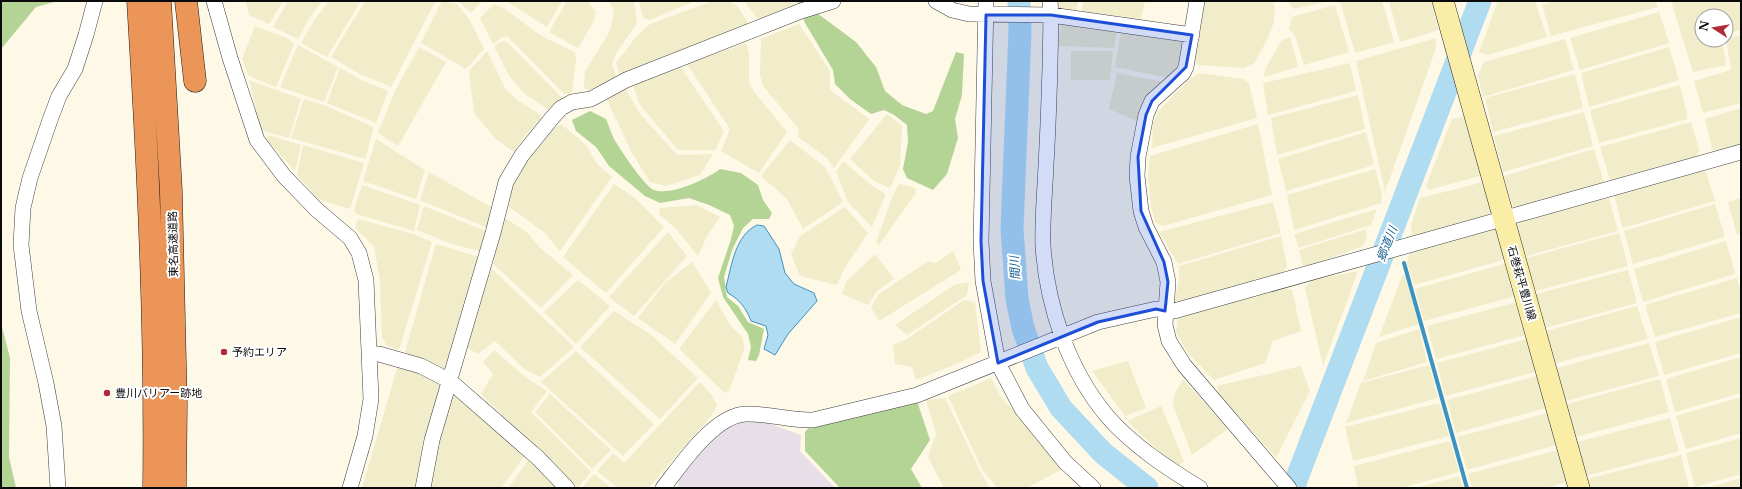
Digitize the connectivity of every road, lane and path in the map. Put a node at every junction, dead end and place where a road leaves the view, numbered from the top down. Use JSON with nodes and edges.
{"nodes":[{"id":1,"x":95,"y":1,"type":"edge"},
{"id":2,"x":138,"y":1,"type":"edge"},
{"id":3,"x":160,"y":1,"type":"edge"},
{"id":4,"x":186,"y":1,"type":"edge"},
{"id":5,"x":833,"y":1,"type":"edge"},
{"id":6,"x":936,"y":1,"type":"edge"},
{"id":7,"x":1197,"y":1,"type":"edge"},
{"id":8,"x":1443,"y":1,"type":"edge"},
{"id":9,"x":217,"y":2,"type":"edge"},
{"id":10,"x":988,"y":10,"type":"edge"},
{"id":11,"x":1049,"y":10,"type":"edge"},
{"id":12,"x":1192,"y":35,"type":"junction"},
{"id":13,"x":195,"y":81,"type":"dead end"},
{"id":14,"x":1741,"y":152,"type":"edge"},
{"id":15,"x":1504,"y":219,"type":"junction"},
{"id":16,"x":1166,"y":310,"type":"junction"},
{"id":17,"x":1060,"y":338,"type":"junction"},
{"id":18,"x":369,"y":354,"type":"junction"},
{"id":19,"x":1000,"y":362,"type":"junction"},
{"id":20,"x":450,"y":381,"type":"junction"},
{"id":21,"x":1079,"y":482,"type":"edge"},
{"id":22,"x":1284,"y":485,"type":"edge"},
{"id":23,"x":58,"y":488,"type":"edge"},
{"id":24,"x":154,"y":488,"type":"edge"},
{"id":25,"x":175,"y":488,"type":"edge"},
{"id":26,"x":350,"y":488,"type":"edge"},
{"id":27,"x":423,"y":488,"type":"edge"},
{"id":28,"x":567,"y":488,"type":"edge"},
{"id":29,"x":664,"y":488,"type":"edge"},
{"id":30,"x":1093,"y":488,"type":"edge"},
{"id":31,"x":1200,"y":488,"type":"edge"},
{"id":32,"x":1579,"y":488,"type":"edge"}],
"edges":[{"from":1,"to":23,"type":"street"},
{"from":2,"to":24,"type":"highway","name":"東名高速道路"},
{"from":3,"to":25,"type":"highway","name":"東名高速道路"},
{"from":4,"to":13,"type":"highway"},
{"from":5,"to":20,"type":"street"},
{"from":6,"to":10,"type":"street"},
{"from":7,"to":12,"type":"street"},
{"from":8,"to":15,"type":"main road","name":"石巻萩平豊川線"},
{"from":9,"to":18,"type":"street"},
{"from":10,"to":11,"type":"street"},
{"from":10,"to":19,"type":"street"},
{"from":11,"to":12,"type":"street"},
{"from":11,"to":17,"type":"street"},
{"from":12,"to":16,"type":"street"},
{"from":14,"to":15,"type":"street"},
{"from":15,"to":16,"type":"street"},
{"from":15,"to":32,"type":"main road","name":"石巻萩平豊川線"},
{"from":16,"to":17,"type":"street"},
{"from":16,"to":22,"type":"street"},
{"from":17,"to":19,"type":"street"},
{"from":17,"to":31,"type":"street"},
{"from":18,"to":20,"type":"street"},
{"from":18,"to":26,"type":"street"},
{"from":19,"to":21,"type":"street"},
{"from":19,"to":29,"type":"street"},
{"from":20,"to":27,"type":"street"},
{"from":20,"to":28,"type":"street"},
{"from":21,"to":30,"type":"street"}]}
